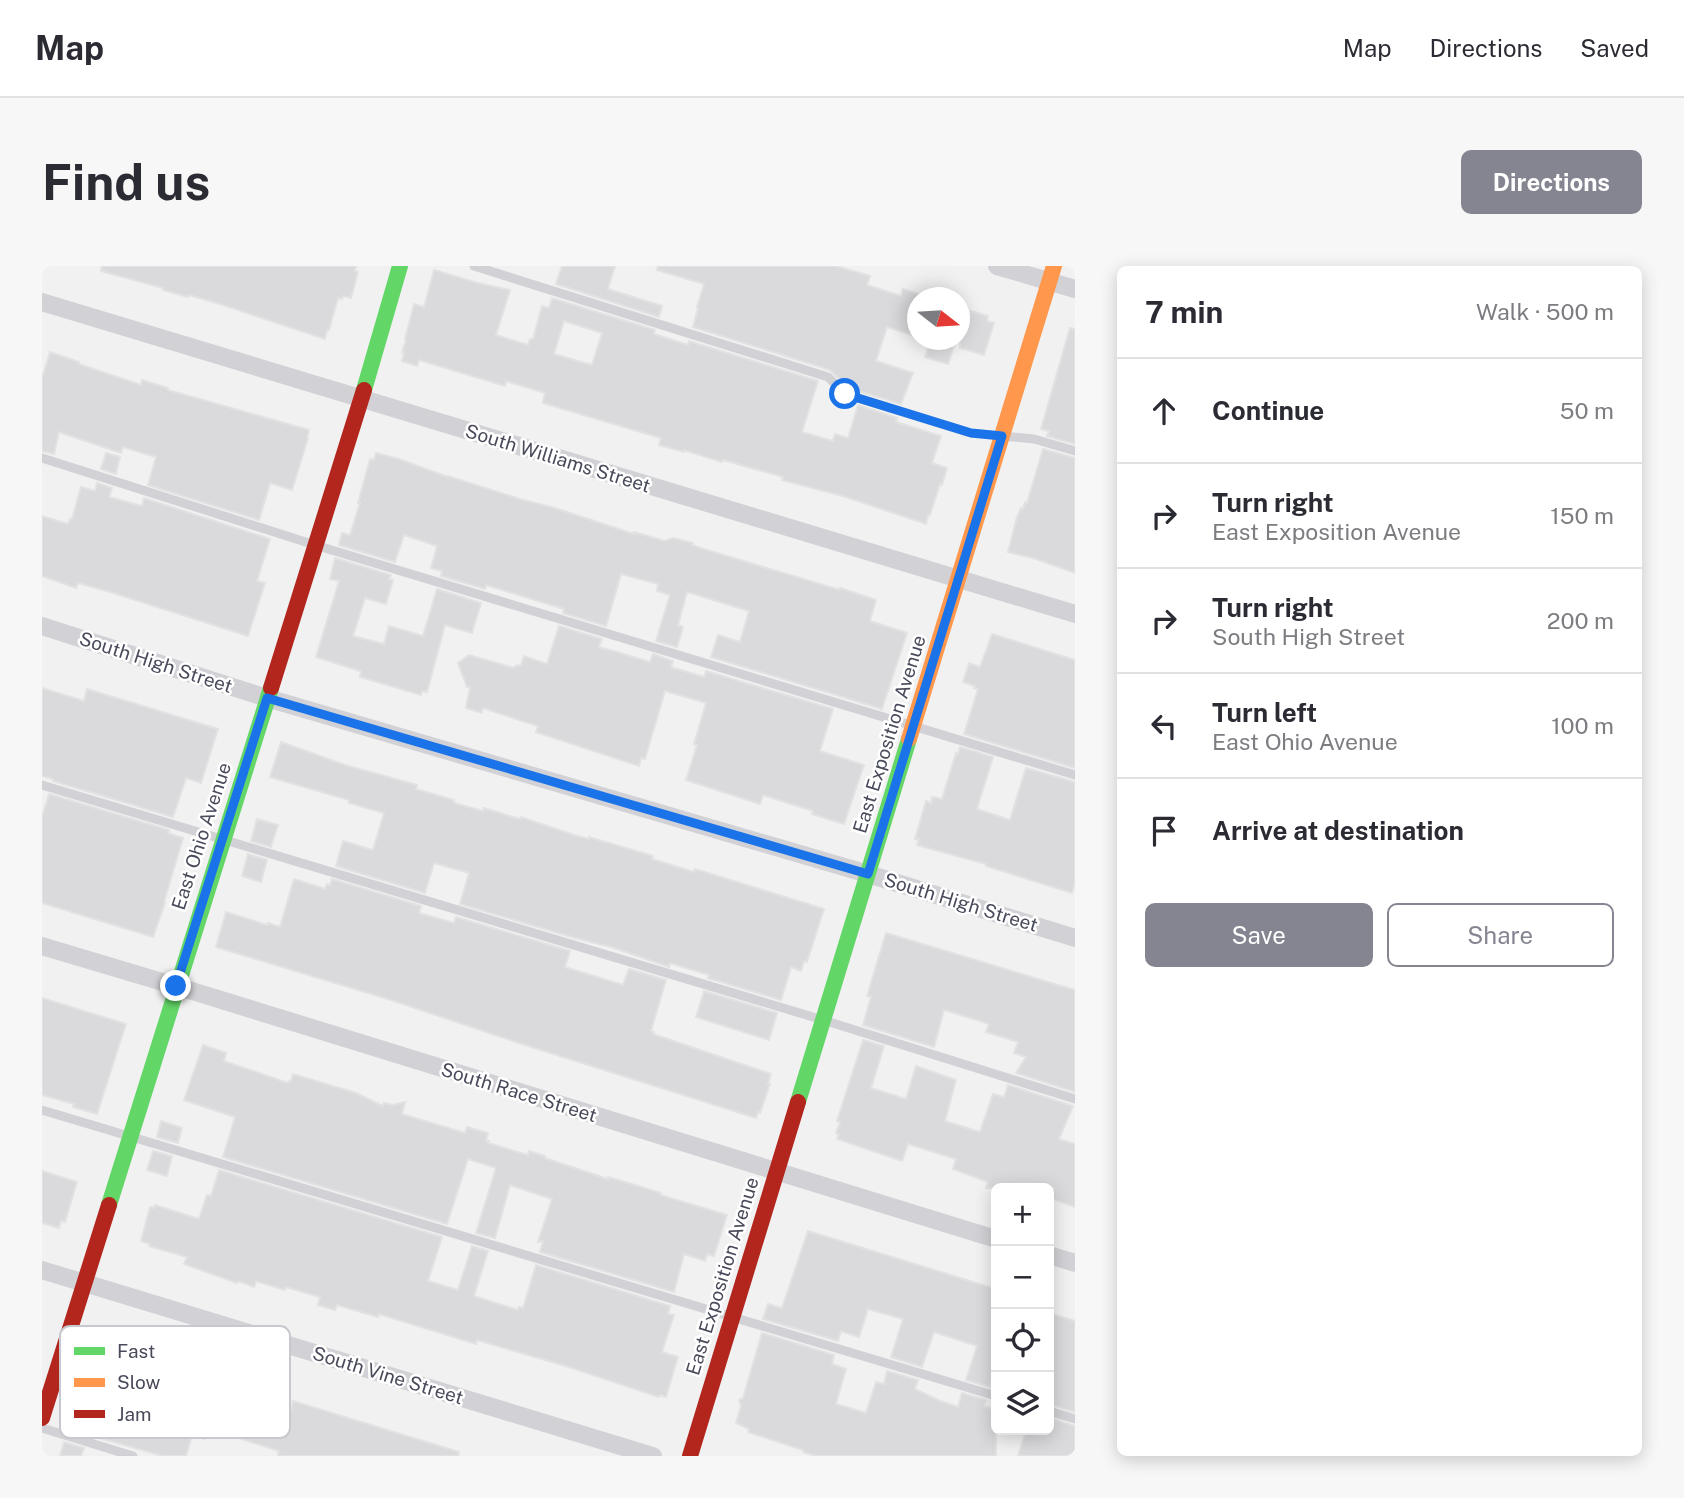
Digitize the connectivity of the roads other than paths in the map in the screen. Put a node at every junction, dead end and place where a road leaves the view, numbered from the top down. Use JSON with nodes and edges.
{"nodes":[{"id":1,"x":400,"y":266,"type":"edge"},
{"id":2,"x":474,"y":266,"type":"edge"},
{"id":3,"x":997,"y":266,"type":"edge"},
{"id":4,"x":1052,"y":274,"type":"edge"},
{"id":5,"x":1075,"y":289,"type":"edge"},
{"id":6,"x":42,"y":302,"type":"edge"},
{"id":7,"x":360,"y":399,"type":"junction"},
{"id":8,"x":1002,"y":436,"type":"junction"},
{"id":9,"x":1075,"y":451,"type":"edge"},
{"id":10,"x":42,"y":458,"type":"edge"},
{"id":11,"x":315,"y":545,"type":"junction"},
{"id":12,"x":958,"y":578,"type":"junction"},
{"id":13,"x":1075,"y":614,"type":"edge"},
{"id":14,"x":42,"y":626,"type":"edge"},
{"id":15,"x":267,"y":698,"type":"junction"},
{"id":16,"x":913,"y":725,"type":"junction"},
{"id":17,"x":1075,"y":775,"type":"edge"},
{"id":18,"x":42,"y":785,"type":"edge"},
{"id":19,"x":223,"y":839,"type":"junction"},
{"id":20,"x":868,"y":874,"type":"junction"},
{"id":21,"x":1075,"y":937,"type":"edge"},
{"id":22,"x":42,"y":946,"type":"edge"},
{"id":23,"x":176,"y":986,"type":"junction"},
{"id":24,"x":822,"y":1020,"type":"junction"},
{"id":25,"x":1075,"y":1099,"type":"edge"},
{"id":26,"x":42,"y":1110,"type":"edge"},
{"id":27,"x":131,"y":1136,"type":"junction"},
{"id":28,"x":776,"y":1171,"type":"junction"},
{"id":29,"x":991,"y":1237,"type":"edge"},
{"id":30,"x":1054,"y":1257,"type":"edge"},
{"id":31,"x":1075,"y":1263,"type":"edge"},
{"id":32,"x":42,"y":1270,"type":"edge"},
{"id":33,"x":85,"y":1283,"type":"junction"},
{"id":34,"x":732,"y":1316,"type":"junction"},
{"id":35,"x":71,"y":1326,"type":"edge"},
{"id":36,"x":226,"y":1326,"type":"edge"},
{"id":37,"x":290,"y":1345,"type":"edge"},
{"id":38,"x":60,"y":1361,"type":"edge"},
{"id":39,"x":991,"y":1394,"type":"edge"},
{"id":40,"x":1054,"y":1413,"type":"edge"},
{"id":41,"x":42,"y":1418,"type":"edge"},
{"id":42,"x":1075,"y":1419,"type":"edge"},
{"id":43,"x":42,"y":1428,"type":"edge"},
{"id":44,"x":60,"y":1434,"type":"edge"},
{"id":45,"x":74,"y":1438,"type":"edge"},
{"id":46,"x":133,"y":1456,"type":"edge"},
{"id":47,"x":653,"y":1456,"type":"edge"},
{"id":48,"x":690,"y":1456,"type":"edge"}],
"edges":[{"from":1,"to":7,"type":"street","name":"East Ohio Avenue"},
{"from":2,"to":8,"type":"lane"},
{"from":3,"to":4,"type":"street"},
{"from":4,"to":5,"type":"street"},
{"from":4,"to":8,"type":"street","name":"East Exposition Avenue"},
{"from":6,"to":7,"type":"street","name":"South Williams Street"},
{"from":7,"to":11,"type":"street","name":"East Ohio Avenue"},
{"from":7,"to":12,"type":"street","name":"South Williams Street"},
{"from":8,"to":9,"type":"lane"},
{"from":8,"to":12,"type":"street","name":"East Exposition Avenue"},
{"from":10,"to":11,"type":"lane"},
{"from":11,"to":15,"type":"street","name":"East Ohio Avenue"},
{"from":11,"to":16,"type":"lane"},
{"from":12,"to":13,"type":"street","name":"South Williams Street"},
{"from":12,"to":16,"type":"street","name":"East Exposition Avenue"},
{"from":14,"to":15,"type":"street","name":"South High Street"},
{"from":15,"to":19,"type":"street","name":"East Ohio Avenue"},
{"from":15,"to":20,"type":"street","name":"South High Street"},
{"from":16,"to":17,"type":"lane"},
{"from":16,"to":20,"type":"street","name":"East Exposition Avenue"},
{"from":18,"to":19,"type":"lane"},
{"from":19,"to":23,"type":"street","name":"East Ohio Avenue"},
{"from":19,"to":24,"type":"lane"},
{"from":20,"to":21,"type":"street","name":"South High Street"},
{"from":20,"to":24,"type":"street","name":"East Exposition Avenue"},
{"from":22,"to":23,"type":"street","name":"South Race Street"},
{"from":23,"to":27,"type":"street","name":"East Ohio Avenue"},
{"from":23,"to":28,"type":"street","name":"South Race Street"},
{"from":24,"to":25,"type":"lane"},
{"from":24,"to":28,"type":"street","name":"East Exposition Avenue"},
{"from":26,"to":27,"type":"lane"},
{"from":27,"to":33,"type":"street","name":"East Ohio Avenue"},
{"from":27,"to":34,"type":"lane"},
{"from":28,"to":29,"type":"street","name":"South Race Street"},
{"from":28,"to":34,"type":"street","name":"East Exposition Avenue"},
{"from":30,"to":31,"type":"street"},
{"from":32,"to":33,"type":"street","name":"South Vine Street"},
{"from":33,"to":35,"type":"street","name":"East Ohio Avenue"},
{"from":33,"to":36,"type":"street","name":"South Vine Street"},
{"from":34,"to":39,"type":"lane"},
{"from":34,"to":48,"type":"street","name":"East Exposition Avenue"},
{"from":37,"to":47,"type":"street","name":"South Vine Street"},
{"from":38,"to":41,"type":"street","name":"East Ohio Avenue"},
{"from":40,"to":42,"type":"lane"},
{"from":43,"to":44,"type":"lane"},
{"from":45,"to":46,"type":"lane"}]}
